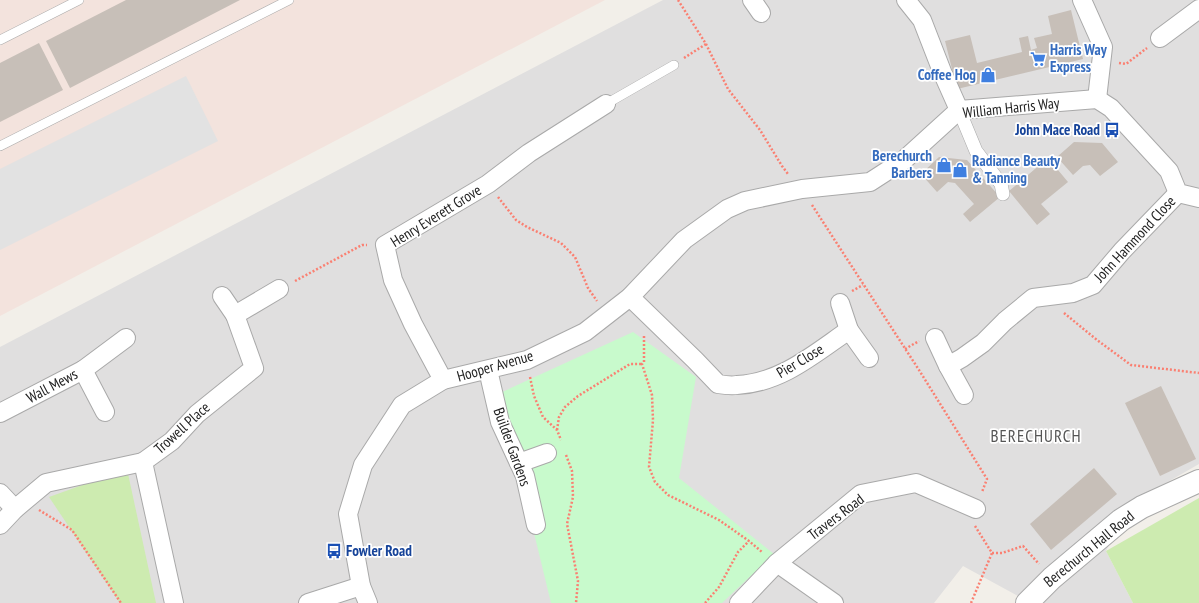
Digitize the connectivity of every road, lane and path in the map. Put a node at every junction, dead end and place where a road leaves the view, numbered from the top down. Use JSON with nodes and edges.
{"nodes":[{"id":1,"x":79,"y":0,"type":"edge"},
{"id":2,"x":289,"y":0,"type":"edge"},
{"id":3,"x":678,"y":0,"type":"edge"},
{"id":4,"x":906,"y":0,"type":"edge"},
{"id":5,"x":1082,"y":0,"type":"edge"},
{"id":6,"x":1199,"y":9,"type":"edge"},
{"id":7,"x":1160,"y":38,"type":"joint"},
{"id":8,"x":0,"y":40,"type":"edge"},
{"id":9,"x":706,"y":44,"type":"junction"},
{"id":10,"x":1102,"y":63,"type":"junction"},
{"id":11,"x":674,"y":65,"type":"joint"},
{"id":12,"x":1097,"y":99,"type":"junction"},
{"id":13,"x":606,"y":104,"type":"joint"},
{"id":14,"x":959,"y":110,"type":"junction"},
{"id":15,"x":0,"y":146,"type":"edge"},
{"id":16,"x":488,"y":184,"type":"junction"},
{"id":17,"x":802,"y":189,"type":"junction"},
{"id":18,"x":1178,"y":193,"type":"junction"},
{"id":19,"x":1003,"y":194,"type":"dead end"},
{"id":20,"x":1199,"y":198,"type":"edge"},
{"id":21,"x":386,"y":245,"type":"junction"},
{"id":22,"x":278,"y":289,"type":"joint"},
{"id":23,"x":222,"y":296,"type":"dead end"},
{"id":24,"x":630,"y":296,"type":"junction"},
{"id":25,"x":1045,"y":297,"type":"junction"},
{"id":26,"x":840,"y":303,"type":"dead end"},
{"id":27,"x":609,"y":312,"type":"junction"},
{"id":28,"x":235,"y":315,"type":"junction"},
{"id":29,"x":849,"y":330,"type":"junction"},
{"id":30,"x":644,"y":334,"type":"dead end"},
{"id":31,"x":126,"y":338,"type":"dead end"},
{"id":32,"x":935,"y":338,"type":"dead end"},
{"id":33,"x":869,"y":358,"type":"dead end"},
{"id":34,"x":527,"y":360,"type":"junction"},
{"id":35,"x":642,"y":364,"type":"junction"},
{"id":36,"x":948,"y":366,"type":"junction"},
{"id":37,"x":83,"y":370,"type":"junction"},
{"id":38,"x":488,"y":370,"type":"junction"},
{"id":39,"x":1199,"y":373,"type":"edge"},
{"id":40,"x":443,"y":380,"type":"junction"},
{"id":41,"x":964,"y":395,"type":"dead end"},
{"id":42,"x":105,"y":412,"type":"dead end"},
{"id":43,"x":0,"y":413,"type":"edge"},
{"id":44,"x":557,"y":430,"type":"junction"},
{"id":45,"x":561,"y":442,"type":"dead end"},
{"id":46,"x":547,"y":453,"type":"dead end"},
{"id":47,"x":565,"y":453,"type":"dead end"},
{"id":48,"x":143,"y":462,"type":"junction"},
{"id":49,"x":519,"y":463,"type":"junction"},
{"id":50,"x":1199,"y":481,"type":"edge"},
{"id":51,"x":0,"y":493,"type":"edge"},
{"id":52,"x":19,"y":505,"type":"junction"},
{"id":53,"x":976,"y":509,"type":"junction"},
{"id":54,"x":0,"y":525,"type":"edge"},
{"id":55,"x":536,"y":525,"type":"dead end"},
{"id":56,"x":749,"y":541,"type":"junction"},
{"id":57,"x":992,"y":553,"type":"junction"},
{"id":58,"x":777,"y":563,"type":"junction"},
{"id":59,"x":361,"y":586,"type":"junction"},
{"id":60,"x":1033,"y":597,"type":"edge"},
{"id":61,"x":121,"y":603,"type":"edge"},
{"id":62,"x":174,"y":603,"type":"edge"},
{"id":63,"x":308,"y":603,"type":"edge"},
{"id":64,"x":368,"y":603,"type":"edge"},
{"id":65,"x":576,"y":603,"type":"edge"},
{"id":66,"x":705,"y":603,"type":"edge"},
{"id":67,"x":739,"y":603,"type":"edge"},
{"id":68,"x":834,"y":603,"type":"edge"},
{"id":69,"x":971,"y":603,"type":"edge"}],
"edges":[{"from":1,"to":8,"type":"lane"},
{"from":2,"to":15,"type":"lane"},
{"from":3,"to":9,"type":"path"},
{"from":4,"to":14,"type":"street"},
{"from":5,"to":10,"type":"street"},
{"from":6,"to":7,"type":"street"},
{"from":7,"to":10,"type":"path"},
{"from":9,"to":11,"type":"path"},
{"from":9,"to":17,"type":"path"},
{"from":10,"to":12,"type":"street"},
{"from":11,"to":13,"type":"lane"},
{"from":12,"to":14,"type":"street","name":"William Harris Way"},
{"from":12,"to":18,"type":"street"},
{"from":13,"to":16,"type":"street","name":"Henry Everett Grove"},
{"from":14,"to":17,"type":"street","name":"William Harris Way"},
{"from":14,"to":19,"type":"street"},
{"from":16,"to":21,"type":"street","name":"Henry Everett Grove"},
{"from":16,"to":27,"type":"path"},
{"from":17,"to":24,"type":"street","name":"Hooper Avenue"},
{"from":17,"to":53,"type":"path"},
{"from":18,"to":20,"type":"street"},
{"from":18,"to":25,"type":"street","name":"John Hammond Close"},
{"from":21,"to":22,"type":"path"},
{"from":21,"to":40,"type":"street","name":"Henry Everett Grove"},
{"from":22,"to":28,"type":"street"},
{"from":23,"to":28,"type":"street","name":"Trowell Place"},
{"from":24,"to":27,"type":"street","name":"Hooper Avenue"},
{"from":24,"to":29,"type":"street","name":"Pier Close"},
{"from":25,"to":36,"type":"street","name":"John Hammond Close"},
{"from":25,"to":39,"type":"path"},
{"from":26,"to":29,"type":"street"},
{"from":27,"to":34,"type":"street","name":"Hooper Avenue"},
{"from":28,"to":48,"type":"street","name":"Trowell Place"},
{"from":29,"to":33,"type":"street"},
{"from":30,"to":35,"type":"path"},
{"from":31,"to":37,"type":"street"},
{"from":32,"to":36,"type":"street"},
{"from":34,"to":38,"type":"street","name":"Hooper Avenue"},
{"from":34,"to":44,"type":"path"},
{"from":35,"to":44,"type":"path"},
{"from":35,"to":56,"type":"path"},
{"from":36,"to":41,"type":"street"},
{"from":37,"to":42,"type":"street","name":"Wall Mews"},
{"from":37,"to":43,"type":"street","name":"Wall Mews"},
{"from":38,"to":40,"type":"street","name":"Hooper Avenue"},
{"from":38,"to":49,"type":"street","name":"Builder Gardens"},
{"from":40,"to":59,"type":"street","name":"Hooper Avenue"},
{"from":44,"to":45,"type":"path"},
{"from":46,"to":49,"type":"street"},
{"from":47,"to":65,"type":"path"},
{"from":48,"to":52,"type":"street"},
{"from":48,"to":62,"type":"street","name":"Trowell Place"},
{"from":49,"to":55,"type":"street","name":"Builder Gardens"},
{"from":50,"to":60,"type":"street","name":"Berechurch Hall Road"},
{"from":51,"to":52,"type":"street"},
{"from":52,"to":54,"type":"street"},
{"from":52,"to":61,"type":"path"},
{"from":53,"to":57,"type":"path"},
{"from":53,"to":58,"type":"street","name":"Travers Road"},
{"from":56,"to":58,"type":"path"},
{"from":56,"to":66,"type":"path"},
{"from":57,"to":60,"type":"path"},
{"from":57,"to":69,"type":"path"},
{"from":58,"to":67,"type":"street","name":"Travers Road"},
{"from":58,"to":68,"type":"street"},
{"from":59,"to":63,"type":"street"},
{"from":59,"to":64,"type":"street","name":"Hooper Avenue"}]}
